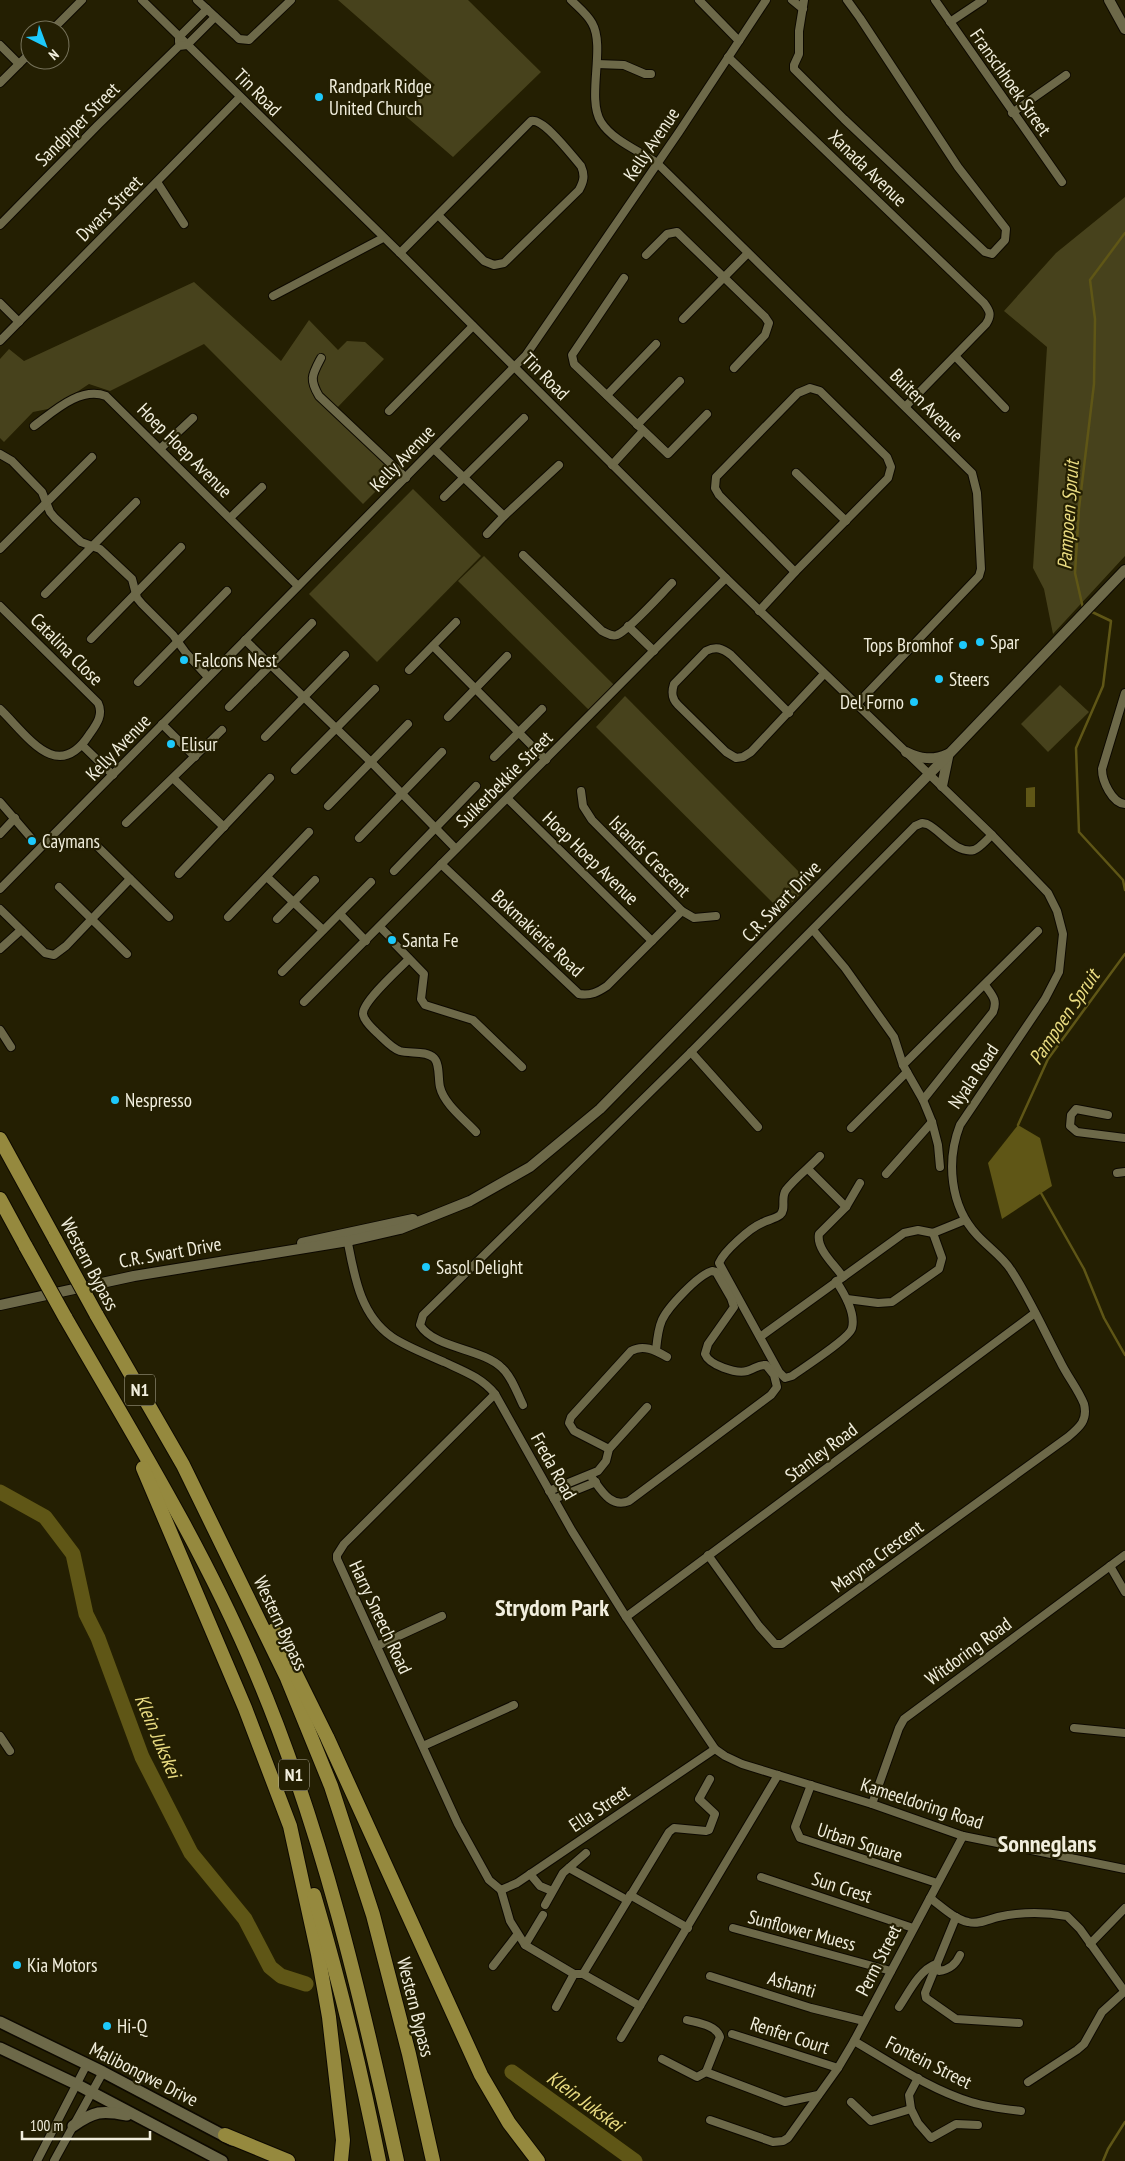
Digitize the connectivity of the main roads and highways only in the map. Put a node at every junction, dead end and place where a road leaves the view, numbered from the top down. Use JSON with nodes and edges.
{"nodes":[{"id":1,"x":0,"y":1139,"type":"edge"},
{"id":2,"x":0,"y":1200,"type":"edge"},
{"id":3,"x":122,"y":1415,"type":"junction"},
{"id":4,"x":184,"y":1465,"type":"junction"},
{"id":5,"x":290,"y":1826,"type":"junction"},
{"id":6,"x":0,"y":2022,"type":"edge"},
{"id":7,"x":0,"y":2048,"type":"edge"},
{"id":8,"x":138,"y":2117,"type":"junction"},
{"id":9,"x":73,"y":2126,"type":"road end"},
{"id":10,"x":225,"y":2135,"type":"junction"},
{"id":11,"x":222,"y":2161,"type":"edge"},
{"id":12,"x":271,"y":2161,"type":"edge"},
{"id":13,"x":288,"y":2161,"type":"edge"},
{"id":14,"x":341,"y":2161,"type":"edge"},
{"id":15,"x":379,"y":2161,"type":"edge"},
{"id":16,"x":397,"y":2161,"type":"edge"},
{"id":17,"x":433,"y":2161,"type":"edge"},
{"id":18,"x":538,"y":2161,"type":"edge"}],
"edges":[{"from":1,"to":4,"type":"highway","name":"Western Bypass","number":"N1","bridge":true},
{"from":2,"to":3,"type":"highway","number":"N1","bridge":true},
{"from":3,"to":5,"type":"highway"},
{"from":3,"to":16,"type":"highway","number":"N1"},
{"from":4,"to":17,"type":"highway","name":"Western Bypass","number":"N1"},
{"from":4,"to":18,"type":"highway"},
{"from":5,"to":14,"type":"highway"},
{"from":5,"to":15,"type":"highway"},
{"from":6,"to":10,"type":"main road","name":"Malibongwe Drive"},
{"from":7,"to":8,"type":"main road"},
{"from":8,"to":9,"type":"main road"},
{"from":8,"to":11,"type":"main road"},
{"from":10,"to":12,"type":"main road","name":"Malibongwe Drive"},
{"from":10,"to":13,"type":"highway"}]}
